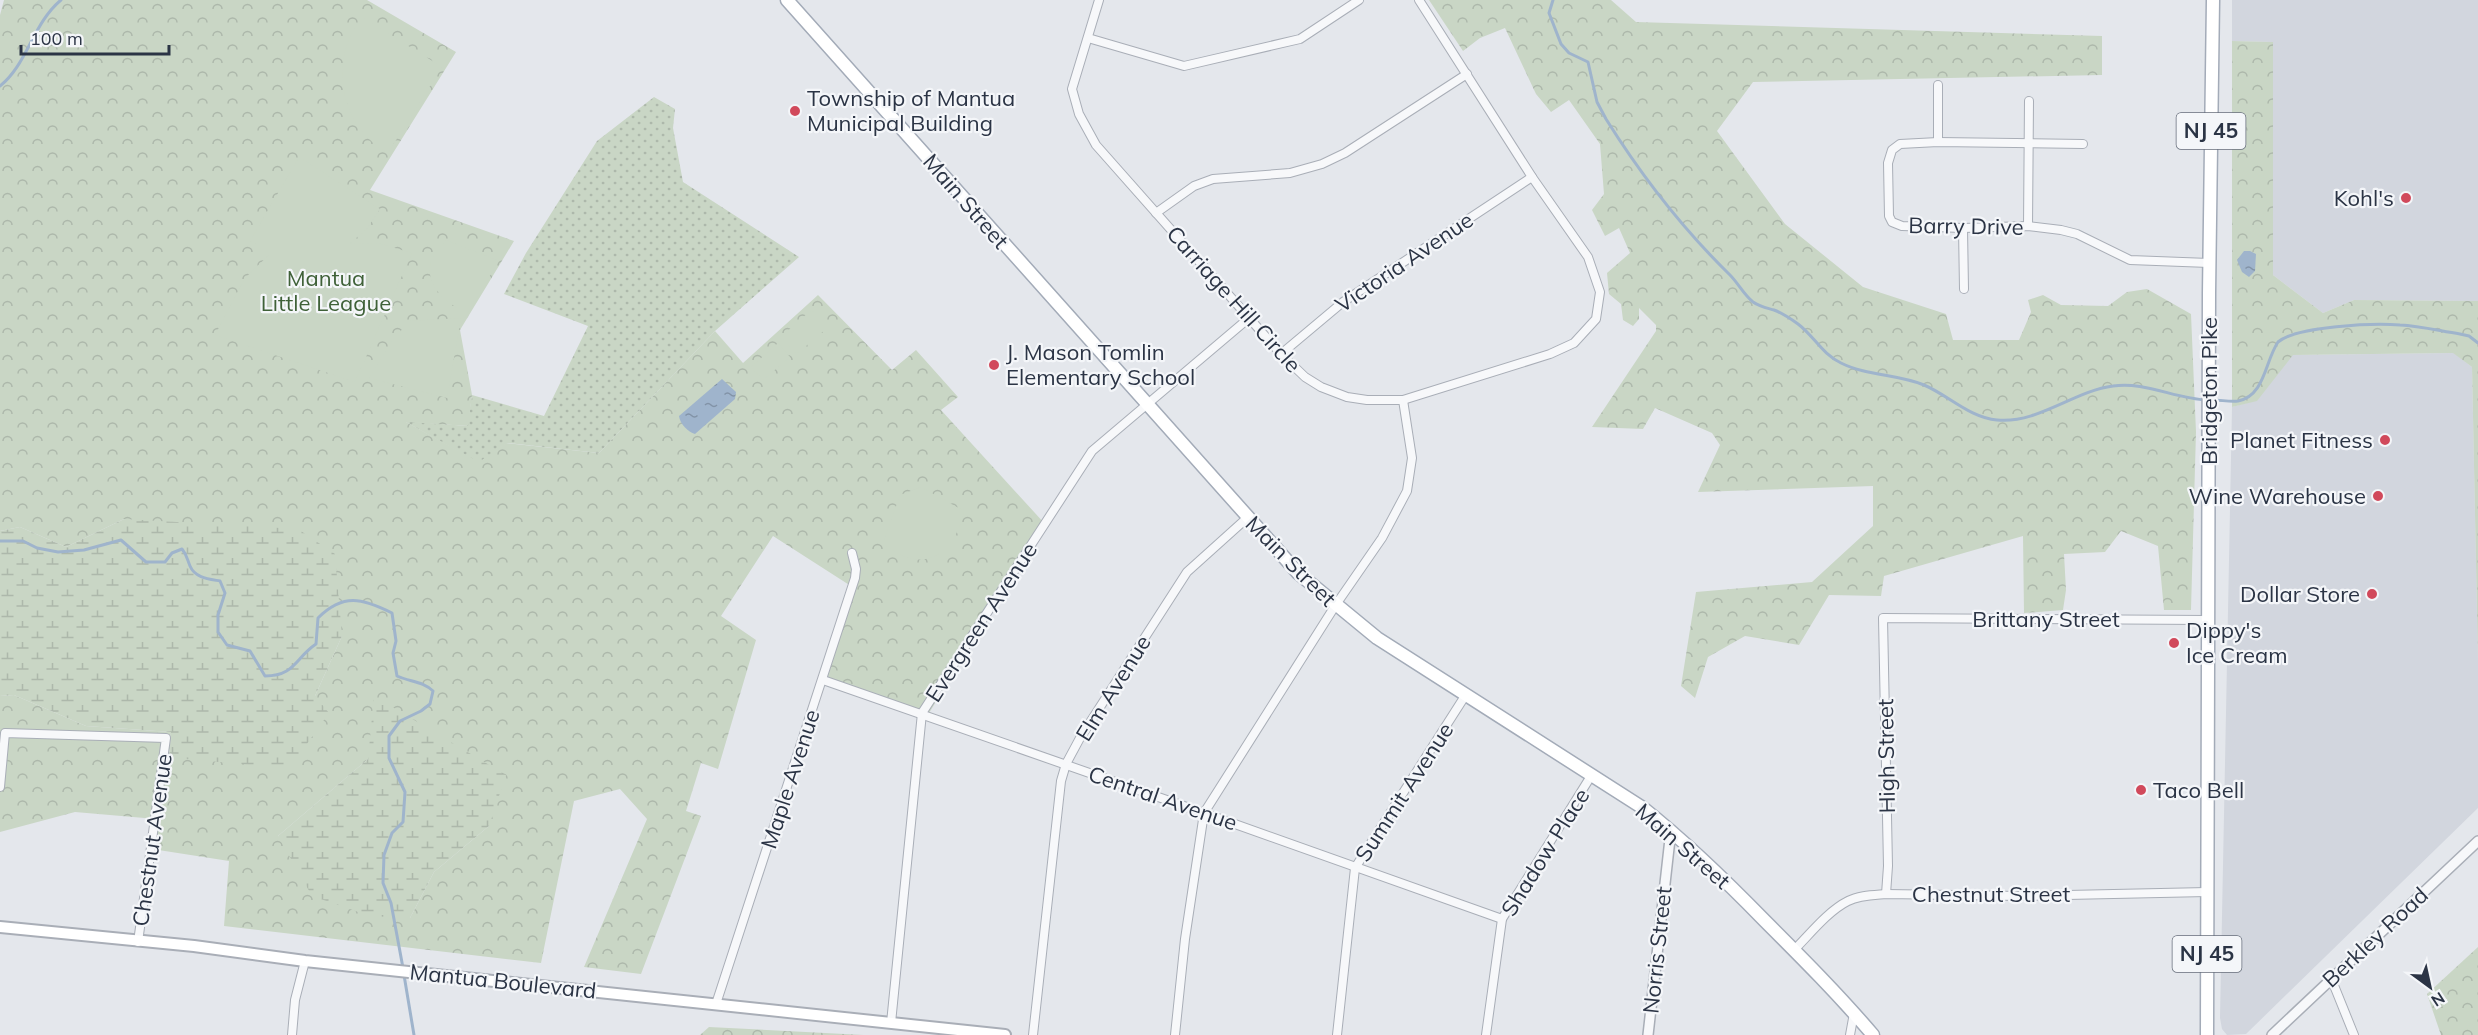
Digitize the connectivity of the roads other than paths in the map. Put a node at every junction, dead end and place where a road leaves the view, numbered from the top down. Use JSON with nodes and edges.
{"nodes":[{"id":1,"x":1099,"y":0,"type":"edge"},
{"id":2,"x":1359,"y":0,"type":"edge"},
{"id":3,"x":1419,"y":0,"type":"edge"},
{"id":4,"x":2213,"y":0,"type":"edge"},
{"id":5,"x":795,"y":2,"type":"edge"},
{"id":6,"x":1088,"y":38,"type":"junction"},
{"id":7,"x":1467,"y":74,"type":"junction"},
{"id":8,"x":1938,"y":85,"type":"dead end"},
{"id":9,"x":2029,"y":101,"type":"dead end"},
{"id":10,"x":1938,"y":142,"type":"junction"},
{"id":11,"x":2028,"y":144,"type":"junction"},
{"id":12,"x":2083,"y":144,"type":"dead end"},
{"id":13,"x":1532,"y":177,"type":"junction"},
{"id":14,"x":1156,"y":213,"type":"junction"},
{"id":15,"x":2028,"y":226,"type":"junction"},
{"id":16,"x":1963,"y":228,"type":"junction"},
{"id":17,"x":2209,"y":263,"type":"junction"},
{"id":18,"x":1964,"y":289,"type":"dead end"},
{"id":19,"x":1249,"y":318,"type":"junction"},
{"id":20,"x":1281,"y":354,"type":"junction"},
{"id":21,"x":1403,"y":400,"type":"junction"},
{"id":22,"x":1146,"y":404,"type":"junction"},
{"id":23,"x":1247,"y":518,"type":"junction"},
{"id":24,"x":852,"y":553,"type":"dead end"},
{"id":25,"x":1335,"y":606,"type":"junction"},
{"id":26,"x":1883,"y":618,"type":"joint"},
{"id":27,"x":2208,"y":620,"type":"junction"},
{"id":28,"x":823,"y":680,"type":"junction"},
{"id":29,"x":1466,"y":696,"type":"junction"},
{"id":30,"x":922,"y":713,"type":"junction"},
{"id":31,"x":1066,"y":764,"type":"junction"},
{"id":32,"x":1591,"y":776,"type":"junction"},
{"id":33,"x":0,"y":787,"type":"edge"},
{"id":34,"x":1204,"y":813,"type":"junction"},
{"id":35,"x":1671,"y":830,"type":"junction"},
{"id":36,"x":2478,"y":841,"type":"edge"},
{"id":37,"x":1355,"y":868,"type":"junction"},
{"id":38,"x":2208,"y":892,"type":"junction"},
{"id":39,"x":1886,"y":894,"type":"junction"},
{"id":40,"x":1502,"y":919,"type":"junction"},
{"id":41,"x":0,"y":927,"type":"edge"},
{"id":42,"x":138,"y":942,"type":"junction"},
{"id":43,"x":1794,"y":950,"type":"junction"},
{"id":44,"x":305,"y":961,"type":"junction"},
{"id":45,"x":2331,"y":978,"type":"junction"},
{"id":46,"x":716,"y":1004,"type":"junction"},
{"id":47,"x":1854,"y":1013,"type":"junction"},
{"id":48,"x":2207,"y":1017,"type":"junction"},
{"id":49,"x":891,"y":1023,"type":"junction"},
{"id":50,"x":292,"y":1035,"type":"edge"},
{"id":51,"x":1005,"y":1035,"type":"edge"},
{"id":52,"x":1033,"y":1035,"type":"edge"},
{"id":53,"x":1175,"y":1035,"type":"edge"},
{"id":54,"x":1337,"y":1035,"type":"edge"},
{"id":55,"x":1486,"y":1035,"type":"edge"},
{"id":56,"x":1648,"y":1035,"type":"edge"},
{"id":57,"x":1850,"y":1035,"type":"edge"},
{"id":58,"x":1873,"y":1035,"type":"edge"},
{"id":59,"x":2207,"y":1035,"type":"edge"},
{"id":60,"x":2214,"y":1035,"type":"edge"},
{"id":61,"x":2272,"y":1035,"type":"edge"},
{"id":62,"x":2354,"y":1035,"type":"edge"}],
"edges":[{"from":1,"to":6,"type":"street","name":"Carriage Hill Circle"},
{"from":2,"to":6,"type":"street"},
{"from":3,"to":7,"type":"street","name":"Carriage Hill Circle"},
{"from":4,"to":17,"type":"main road","name":"Bridgeton Pike","number":"NJ 45"},
{"from":5,"to":22,"type":"main road","name":"Main Street"},
{"from":6,"to":14,"type":"street","name":"Carriage Hill Circle"},
{"from":7,"to":13,"type":"street","name":"Carriage Hill Circle"},
{"from":7,"to":14,"type":"street"},
{"from":8,"to":10,"type":"street"},
{"from":9,"to":11,"type":"street"},
{"from":10,"to":11,"type":"street","name":"Barry Drive"},
{"from":10,"to":16,"type":"street","name":"Barry Drive"},
{"from":11,"to":12,"type":"street","name":"Barry Drive"},
{"from":11,"to":15,"type":"street"},
{"from":13,"to":20,"type":"street","name":"Victoria Avenue"},
{"from":13,"to":21,"type":"street","name":"Carriage Hill Circle"},
{"from":14,"to":19,"type":"street","name":"Carriage Hill Circle"},
{"from":15,"to":16,"type":"street","name":"Barry Drive"},
{"from":15,"to":17,"type":"street","name":"Barry Drive"},
{"from":16,"to":18,"type":"street"},
{"from":17,"to":27,"type":"main road","name":"Bridgeton Pike","number":"NJ 45"},
{"from":19,"to":20,"type":"street","name":"Carriage Hill Circle"},
{"from":19,"to":22,"type":"street","name":"Evergreen Avenue"},
{"from":20,"to":21,"type":"street","name":"Carriage Hill Circle"},
{"from":21,"to":25,"type":"street"},
{"from":22,"to":23,"type":"main road","name":"Main Street"},
{"from":22,"to":30,"type":"street","name":"Evergreen Avenue"},
{"from":23,"to":25,"type":"main road","name":"Main Street"},
{"from":23,"to":31,"type":"street","name":"Elm Avenue"},
{"from":24,"to":28,"type":"street","name":"Maple Avenue"},
{"from":25,"to":29,"type":"main road","name":"Main Street"},
{"from":25,"to":34,"type":"street"},
{"from":26,"to":27,"type":"street","name":"Brittany Street"},
{"from":26,"to":39,"type":"street","name":"High Street"},
{"from":27,"to":38,"type":"main road","name":"Bridgeton Pike","number":"NJ 45"},
{"from":28,"to":30,"type":"street","name":"Central Avenue"},
{"from":28,"to":46,"type":"street","name":"Maple Avenue"},
{"from":29,"to":32,"type":"main road","name":"Main Street"},
{"from":29,"to":37,"type":"street","name":"Summit Avenue"},
{"from":30,"to":31,"type":"street","name":"Central Avenue"},
{"from":30,"to":49,"type":"street","name":"Evergreen Avenue"},
{"from":31,"to":34,"type":"street","name":"Central Avenue"},
{"from":31,"to":52,"type":"street","name":"Elm Avenue"},
{"from":32,"to":35,"type":"main road","name":"Main Street"},
{"from":32,"to":40,"type":"street","name":"Shadow Place"},
{"from":33,"to":42,"type":"street","name":"Chestnut Avenue"},
{"from":34,"to":37,"type":"street","name":"Central Avenue"},
{"from":34,"to":53,"type":"street"},
{"from":35,"to":43,"type":"main road","name":"Main Street"},
{"from":35,"to":56,"type":"street","name":"Norris Street"},
{"from":36,"to":45,"type":"street","name":"Berkley Road"},
{"from":37,"to":40,"type":"street","name":"Central Avenue"},
{"from":37,"to":54,"type":"street","name":"Summit Avenue"},
{"from":38,"to":39,"type":"street","name":"Chestnut Street"},
{"from":38,"to":48,"type":"main road","name":"Bridgeton Pike","number":"NJ 45"},
{"from":39,"to":43,"type":"street","name":"Chestnut Street"},
{"from":40,"to":55,"type":"street","name":"Shadow Place"},
{"from":41,"to":42,"type":"main road","name":"Mantua Boulevard"},
{"from":42,"to":44,"type":"main road","name":"Mantua Boulevard"},
{"from":43,"to":47,"type":"main road","name":"Main Street"},
{"from":44,"to":46,"type":"main road","name":"Mantua Boulevard"},
{"from":44,"to":50,"type":"street"},
{"from":45,"to":61,"type":"street","name":"Berkley Road"},
{"from":45,"to":62,"type":"street"},
{"from":46,"to":49,"type":"main road","name":"Mantua Boulevard"},
{"from":47,"to":57,"type":"street"},
{"from":47,"to":58,"type":"main road","name":"Main Street"},
{"from":48,"to":59,"type":"main road","name":"Bridgeton Pike","number":"NJ 45"},
{"from":48,"to":60,"type":"street"},
{"from":49,"to":51,"type":"main road","name":"Mantua Boulevard"}]}
